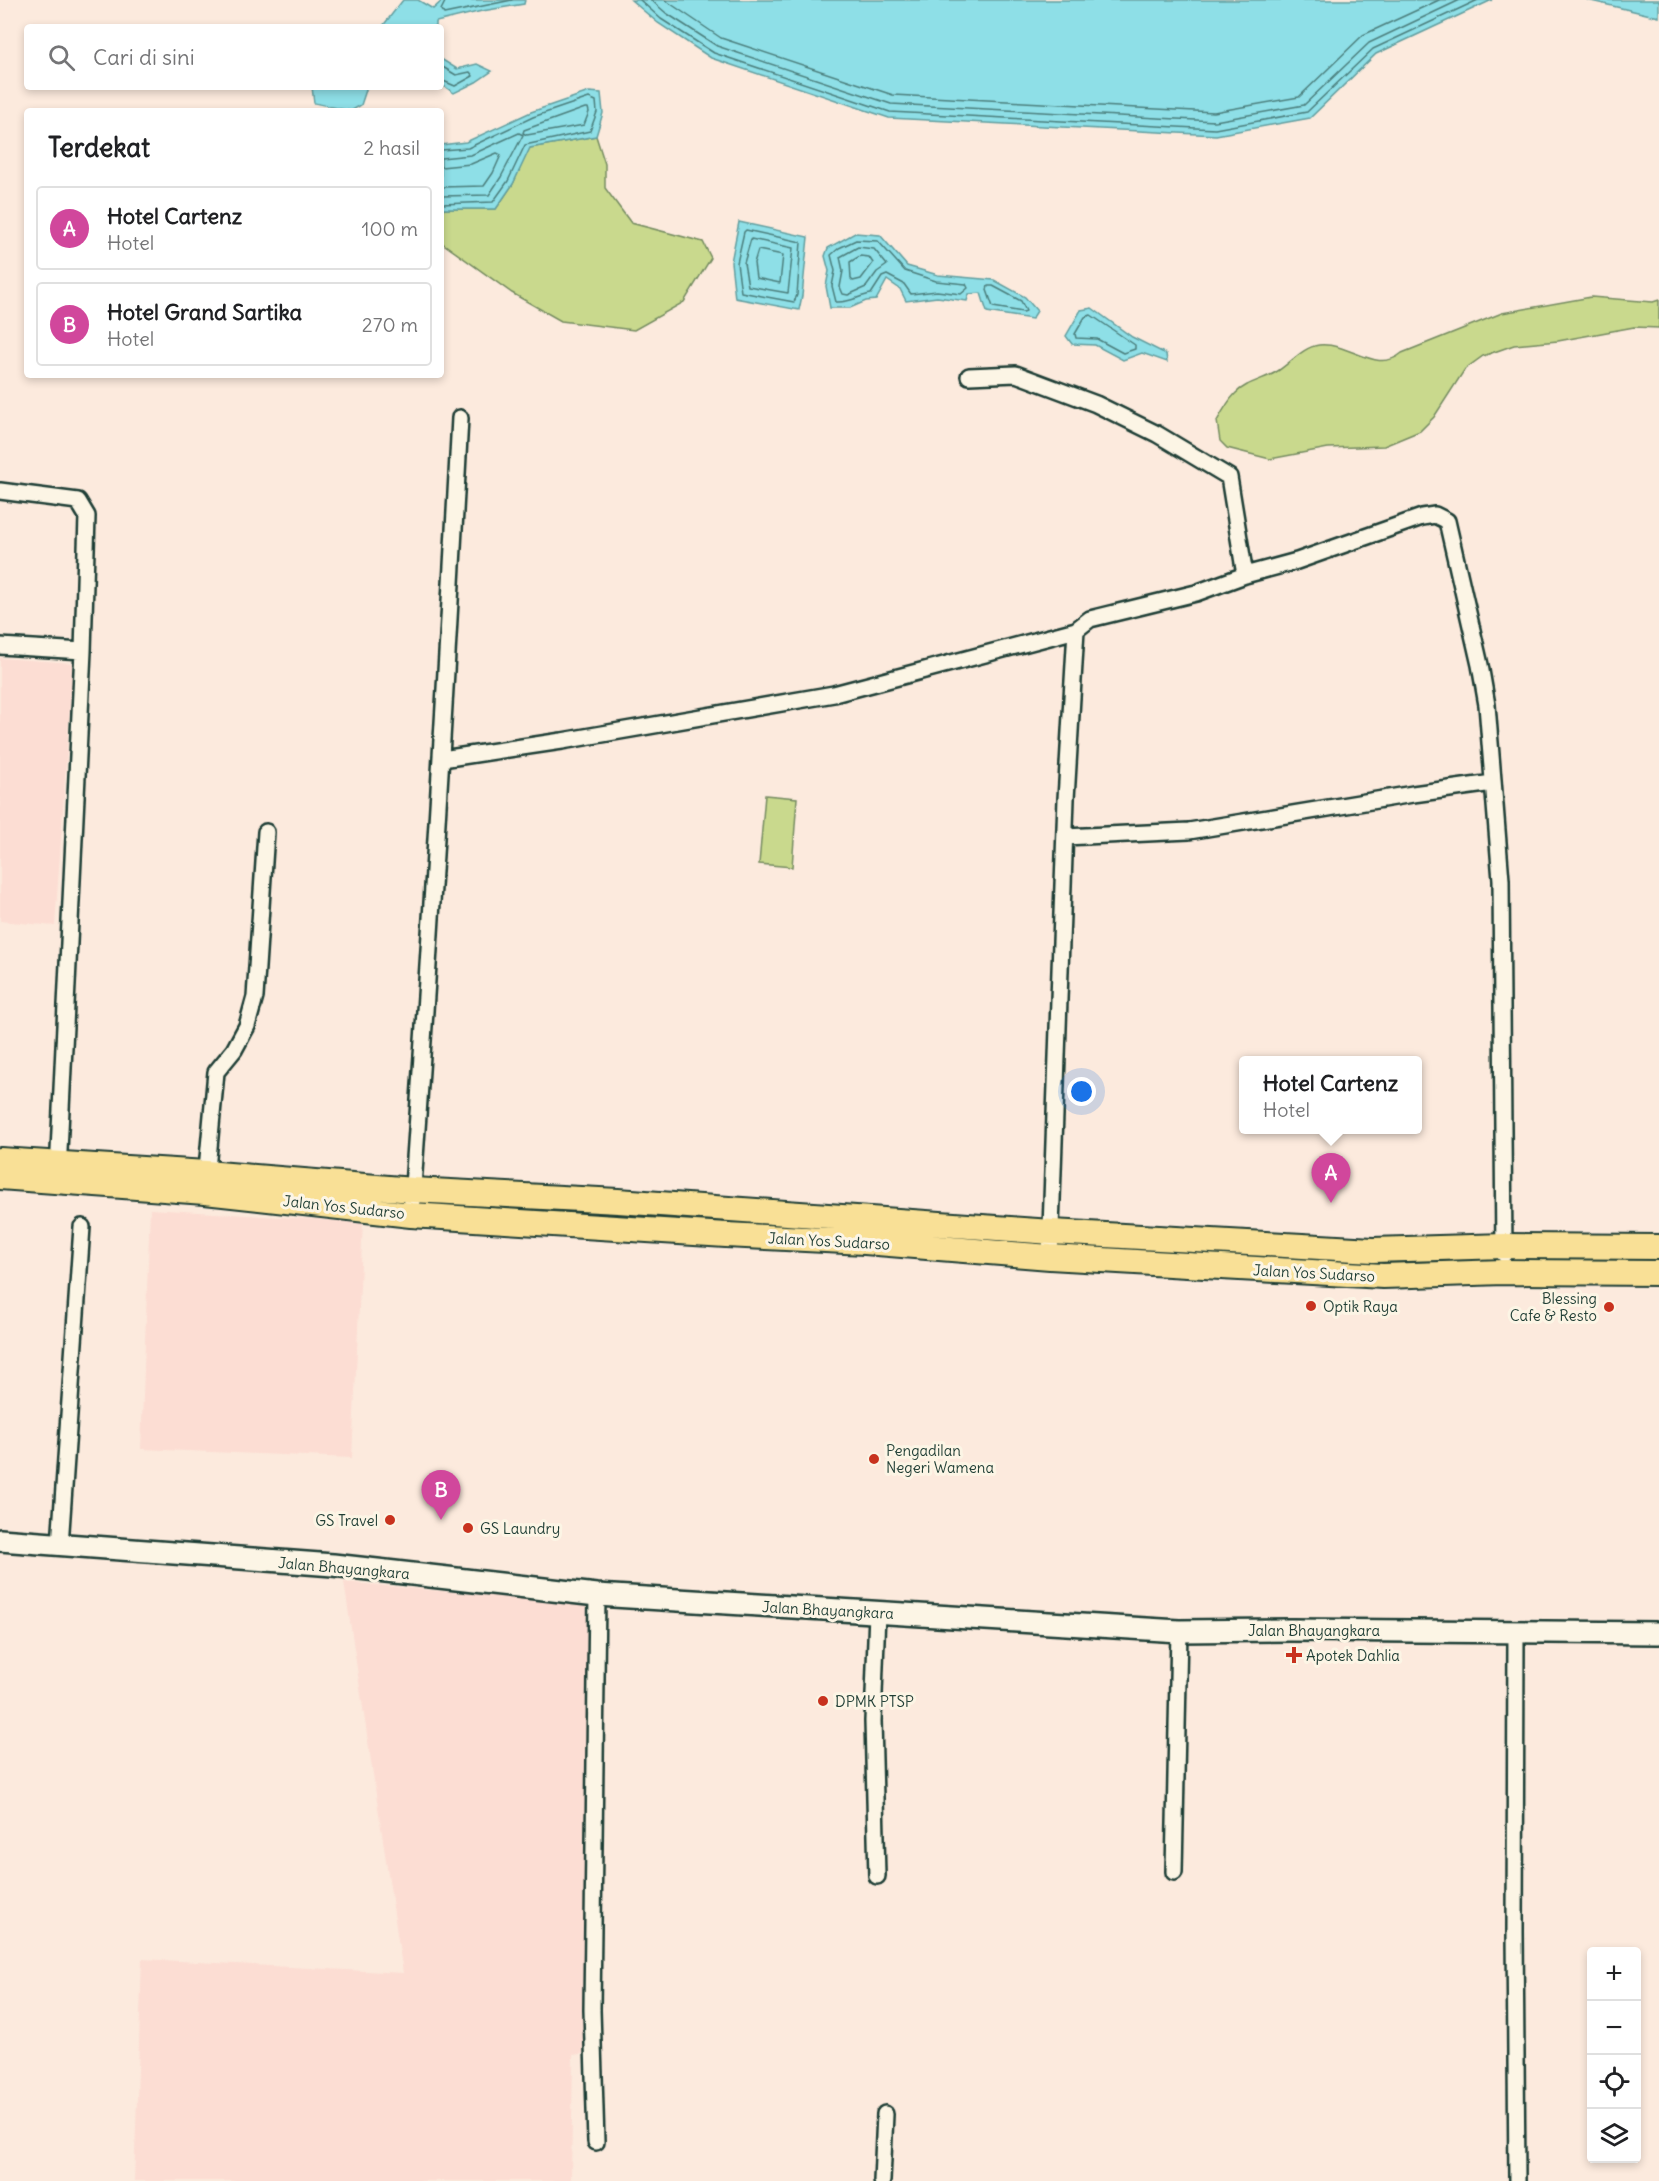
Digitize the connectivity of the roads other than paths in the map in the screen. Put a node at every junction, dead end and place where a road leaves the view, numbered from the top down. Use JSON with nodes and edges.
{"nodes":[{"id":1,"x":969,"y":376,"type":"dead end"},
{"id":2,"x":460,"y":418,"type":"dead end"},
{"id":3,"x":0,"y":491,"type":"edge"},
{"id":4,"x":1245,"y":575,"type":"junction"},
{"id":5,"x":1076,"y":630,"type":"junction"},
{"id":6,"x":0,"y":646,"type":"edge"},
{"id":7,"x":83,"y":651,"type":"junction"},
{"id":8,"x":442,"y":759,"type":"junction"},
{"id":9,"x":1493,"y":783,"type":"junction"},
{"id":10,"x":266,"y":832,"type":"dead end"},
{"id":11,"x":1065,"y":837,"type":"junction"},
{"id":12,"x":0,"y":1160,"type":"edge"},
{"id":13,"x":58,"y":1173,"type":"junction"},
{"id":14,"x":0,"y":1177,"type":"edge"},
{"id":15,"x":205,"y":1182,"type":"junction"},
{"id":16,"x":413,"y":1190,"type":"junction"},
{"id":17,"x":726,"y":1209,"type":"junction"},
{"id":18,"x":411,"y":1215,"type":"junction"},
{"id":19,"x":809,"y":1215,"type":"junction"},
{"id":20,"x":82,"y":1227,"type":"dead end"},
{"id":21,"x":865,"y":1230,"type":"junction"},
{"id":22,"x":1052,"y":1232,"type":"junction"},
{"id":23,"x":726,"y":1235,"type":"junction"},
{"id":24,"x":924,"y":1235,"type":"junction"},
{"id":25,"x":807,"y":1240,"type":"junction"},
{"id":26,"x":1505,"y":1246,"type":"junction"},
{"id":27,"x":1659,"y":1247,"type":"edge"},
{"id":28,"x":1050,"y":1257,"type":"junction"},
{"id":29,"x":1503,"y":1272,"type":"junction"},
{"id":30,"x":1659,"y":1273,"type":"edge"},
{"id":31,"x":0,"y":1540,"type":"edge"},
{"id":32,"x":60,"y":1545,"type":"junction"},
{"id":33,"x":597,"y":1595,"type":"junction"},
{"id":34,"x":877,"y":1612,"type":"junction"},
{"id":35,"x":1179,"y":1631,"type":"junction"},
{"id":36,"x":1516,"y":1631,"type":"junction"},
{"id":37,"x":1659,"y":1634,"type":"edge"},
{"id":38,"x":1174,"y":1872,"type":"dead end"},
{"id":39,"x":877,"y":1876,"type":"dead end"},
{"id":40,"x":885,"y":2114,"type":"dead end"},
{"id":41,"x":596,"y":2142,"type":"dead end"},
{"id":42,"x":882,"y":2181,"type":"edge"},
{"id":43,"x":1517,"y":2181,"type":"edge"}],
"edges":[{"from":1,"to":4,"type":"street"},
{"from":2,"to":8,"type":"street"},
{"from":3,"to":7,"type":"street"},
{"from":4,"to":5,"type":"street"},
{"from":4,"to":9,"type":"street"},
{"from":5,"to":8,"type":"street"},
{"from":5,"to":11,"type":"street"},
{"from":6,"to":7,"type":"street"},
{"from":7,"to":13,"type":"street"},
{"from":8,"to":16,"type":"street"},
{"from":9,"to":11,"type":"street"},
{"from":9,"to":26,"type":"street"},
{"from":10,"to":15,"type":"street"},
{"from":11,"to":22,"type":"street"},
{"from":12,"to":13,"type":"highway","name":"Jalan Yos Sudarso"},
{"from":13,"to":14,"type":"highway","name":"Jalan Yos Sudarso"},
{"from":13,"to":15,"type":"highway","name":"Jalan Yos Sudarso"},
{"from":15,"to":16,"type":"highway","name":"Jalan Yos Sudarso"},
{"from":15,"to":18,"type":"highway","name":"Jalan Yos Sudarso"},
{"from":16,"to":17,"type":"highway","name":"Jalan Yos Sudarso"},
{"from":16,"to":18,"type":"street"},
{"from":17,"to":19,"type":"highway","name":"Jalan Yos Sudarso"},
{"from":17,"to":23,"type":"highway"},
{"from":18,"to":23,"type":"highway","name":"Jalan Yos Sudarso"},
{"from":19,"to":21,"type":"highway","name":"Jalan Yos Sudarso"},
{"from":19,"to":25,"type":"highway"},
{"from":20,"to":32,"type":"street"},
{"from":21,"to":24,"type":"highway","name":"Jalan Yos Sudarso"},
{"from":21,"to":25,"type":"highway","name":"Jalan Yos Sudarso"},
{"from":22,"to":24,"type":"highway","name":"Jalan Yos Sudarso"},
{"from":22,"to":26,"type":"highway","name":"Jalan Yos Sudarso"},
{"from":22,"to":28,"type":"street"},
{"from":23,"to":25,"type":"highway","name":"Jalan Yos Sudarso"},
{"from":24,"to":28,"type":"highway","name":"Jalan Yos Sudarso"},
{"from":26,"to":27,"type":"highway","name":"Jalan Yos Sudarso"},
{"from":26,"to":29,"type":"street"},
{"from":28,"to":29,"type":"highway","name":"Jalan Yos Sudarso"},
{"from":29,"to":30,"type":"highway","name":"Jalan Yos Sudarso"},
{"from":31,"to":32,"type":"main road","name":"Jalan Bhayangkara"},
{"from":32,"to":33,"type":"main road","name":"Jalan Bhayangkara"},
{"from":33,"to":34,"type":"main road","name":"Jalan Bhayangkara"},
{"from":33,"to":41,"type":"street"},
{"from":34,"to":35,"type":"main road","name":"Jalan Bhayangkara"},
{"from":34,"to":39,"type":"street"},
{"from":35,"to":36,"type":"main road","name":"Jalan Bhayangkara"},
{"from":35,"to":38,"type":"street"},
{"from":36,"to":37,"type":"main road","name":"Jalan Bhayangkara"},
{"from":36,"to":43,"type":"street"},
{"from":40,"to":42,"type":"street"}]}
